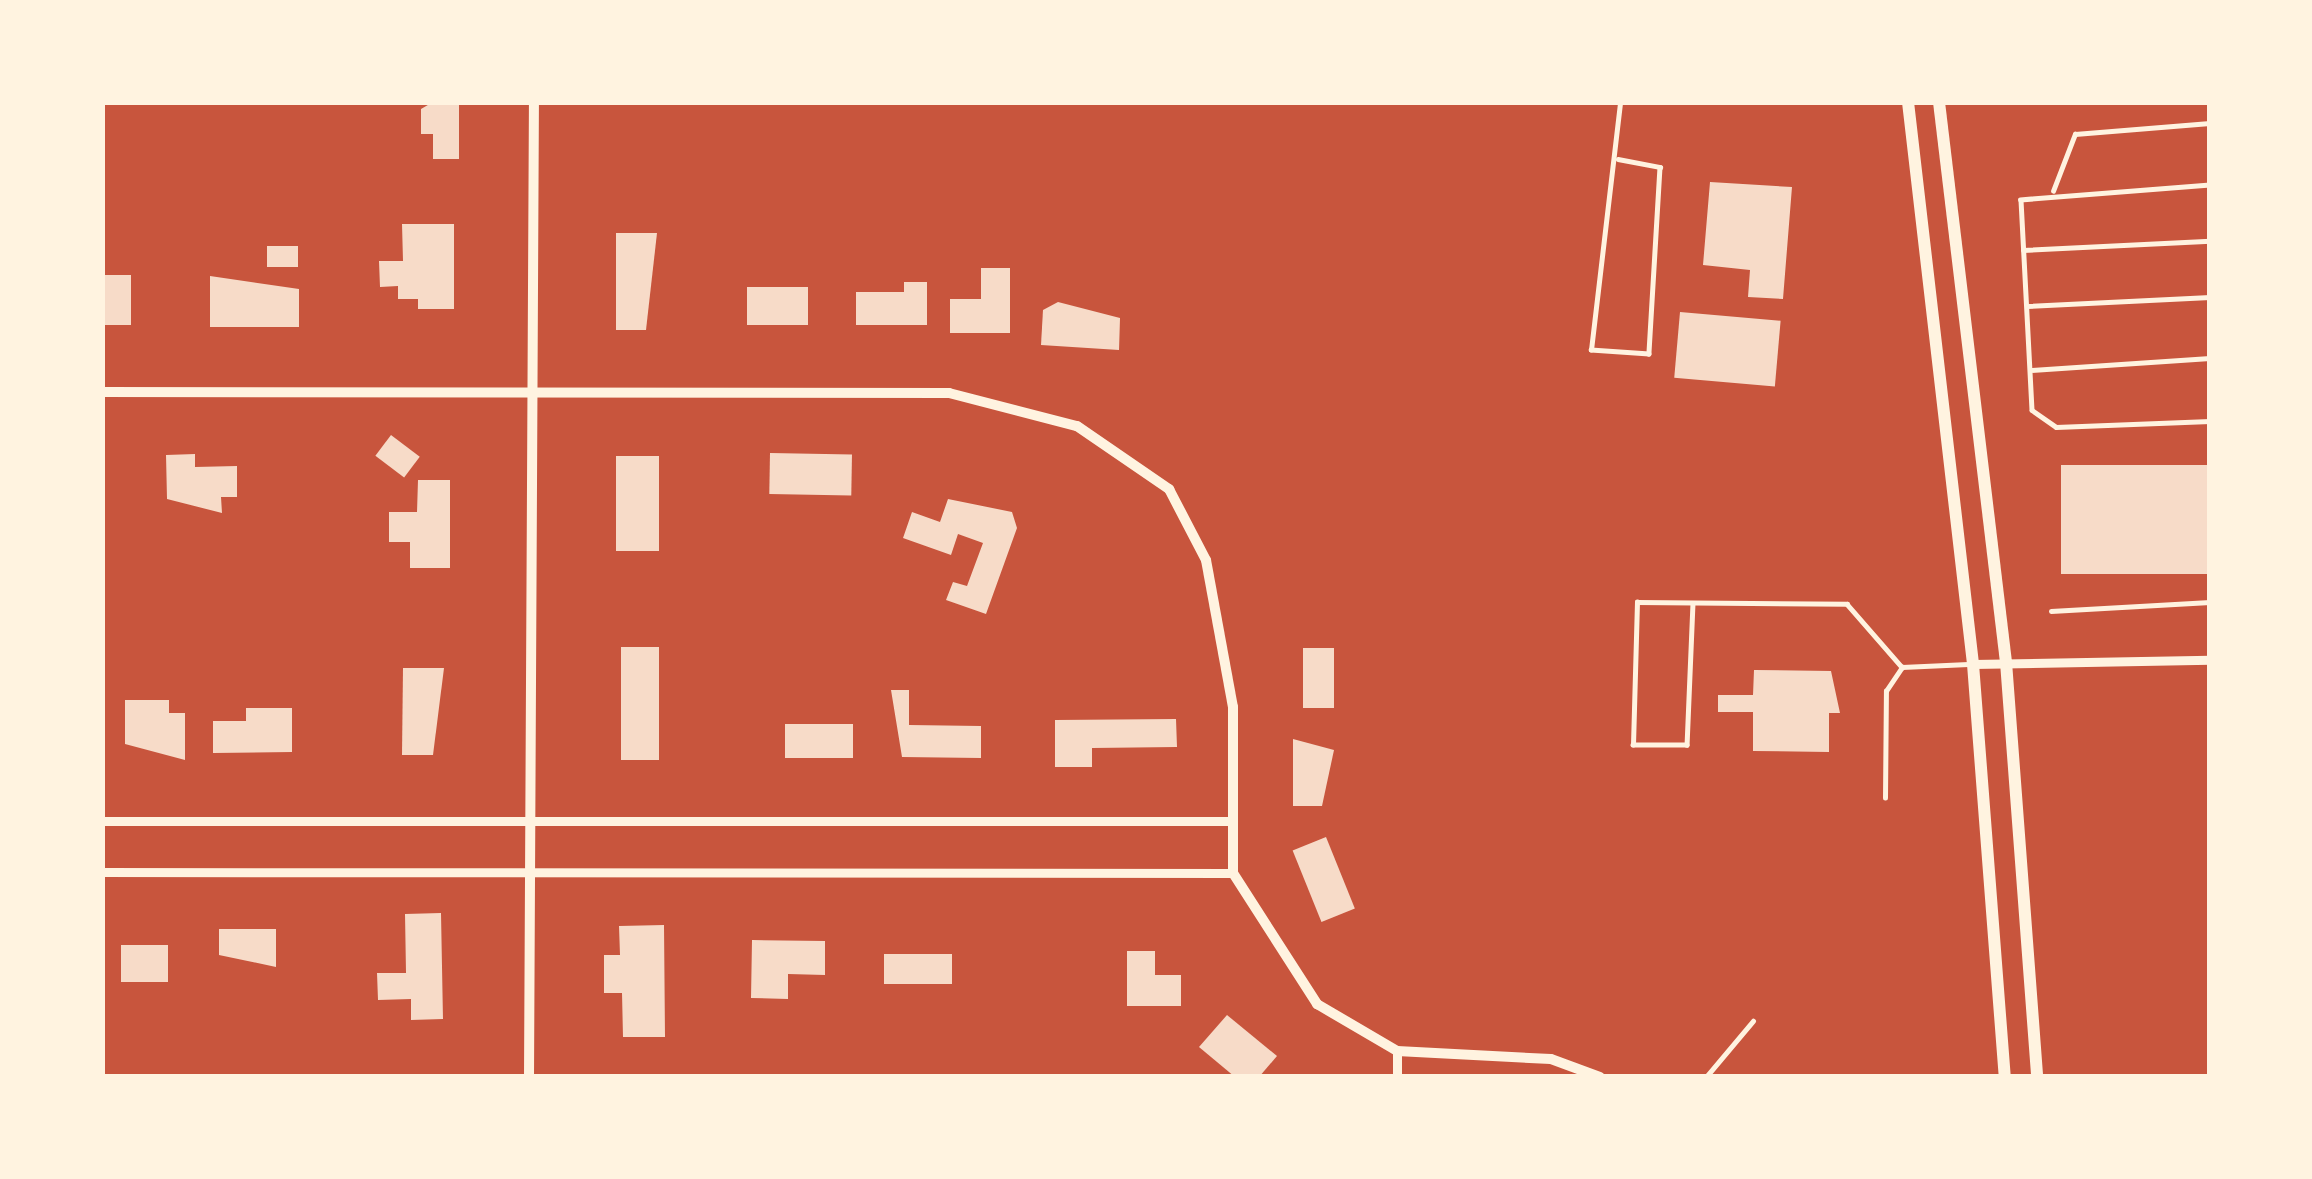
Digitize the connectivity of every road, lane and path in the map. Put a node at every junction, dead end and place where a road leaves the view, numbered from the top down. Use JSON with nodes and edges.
{"nodes":[{"id":1,"x":533,"y":102,"type":"edge"},
{"id":2,"x":1620,"y":102,"type":"edge"},
{"id":3,"x":1908,"y":102,"type":"edge"},
{"id":4,"x":1939,"y":102,"type":"edge"},
{"id":5,"x":2210,"y":123,"type":"edge"},
{"id":6,"x":1618,"y":159,"type":"junction"},
{"id":7,"x":2210,"y":185,"type":"edge"},
{"id":8,"x":2053,"y":190,"type":"junction"},
{"id":9,"x":2210,"y":242,"type":"edge"},
{"id":10,"x":2024,"y":250,"type":"junction"},
{"id":11,"x":2210,"y":297,"type":"edge"},
{"id":12,"x":2026,"y":306,"type":"junction"},
{"id":13,"x":2210,"y":358,"type":"edge"},
{"id":14,"x":2030,"y":370,"type":"junction"},
{"id":15,"x":102,"y":392,"type":"edge"},
{"id":16,"x":530,"y":395,"type":"junction"},
{"id":17,"x":2210,"y":421,"type":"edge"},
{"id":18,"x":2210,"y":602,"type":"edge"},
{"id":19,"x":1693,"y":603,"type":"junction"},
{"id":20,"x":2051,"y":611,"type":"dead end"},
{"id":21,"x":2210,"y":660,"type":"edge"},
{"id":22,"x":2006,"y":662,"type":"junction"},
{"id":23,"x":1973,"y":664,"type":"junction"},
{"id":24,"x":1902,"y":667,"type":"junction"},
{"id":25,"x":1885,"y":798,"type":"dead end"},
{"id":26,"x":102,"y":821,"type":"edge"},
{"id":27,"x":1233,"y":821,"type":"junction"},
{"id":28,"x":530,"y":822,"type":"junction"},
{"id":29,"x":102,"y":872,"type":"edge"},
{"id":30,"x":1233,"y":873,"type":"junction"},
{"id":31,"x":530,"y":877,"type":"junction"},
{"id":32,"x":1753,"y":1021,"type":"dead end"},
{"id":33,"x":1397,"y":1051,"type":"junction"},
{"id":34,"x":529,"y":1077,"type":"edge"},
{"id":35,"x":1397,"y":1077,"type":"edge"},
{"id":36,"x":1600,"y":1077,"type":"edge"},
{"id":37,"x":1706,"y":1077,"type":"edge"},
{"id":38,"x":2005,"y":1077,"type":"edge"},
{"id":39,"x":2037,"y":1077,"type":"edge"}],
"edges":[{"from":1,"to":16,"type":"street"},
{"from":2,"to":6,"type":"lane"},
{"from":3,"to":23,"type":"main road"},
{"from":4,"to":22,"type":"main road"},
{"from":5,"to":8,"type":"lane"},
{"from":6,"to":6,"type":"lane"},
{"from":7,"to":8,"type":"lane"},
{"from":8,"to":10,"type":"lane"},
{"from":9,"to":10,"type":"lane"},
{"from":10,"to":12,"type":"lane"},
{"from":11,"to":12,"type":"lane"},
{"from":12,"to":14,"type":"lane"},
{"from":13,"to":14,"type":"lane"},
{"from":14,"to":17,"type":"lane"},
{"from":15,"to":16,"type":"street"},
{"from":16,"to":27,"type":"street"},
{"from":16,"to":28,"type":"street"},
{"from":18,"to":20,"type":"lane"},
{"from":19,"to":19,"type":"lane"},
{"from":19,"to":24,"type":"lane"},
{"from":21,"to":22,"type":"street"},
{"from":22,"to":23,"type":"street"},
{"from":22,"to":39,"type":"main road"},
{"from":23,"to":24,"type":"lane"},
{"from":23,"to":38,"type":"main road"},
{"from":24,"to":25,"type":"lane"},
{"from":26,"to":28,"type":"street"},
{"from":27,"to":28,"type":"street"},
{"from":27,"to":30,"type":"street"},
{"from":28,"to":31,"type":"street"},
{"from":29,"to":31,"type":"street"},
{"from":30,"to":31,"type":"street"},
{"from":30,"to":33,"type":"street"},
{"from":31,"to":34,"type":"street"},
{"from":32,"to":37,"type":"lane"},
{"from":33,"to":35,"type":"street"},
{"from":33,"to":36,"type":"street"}]}
